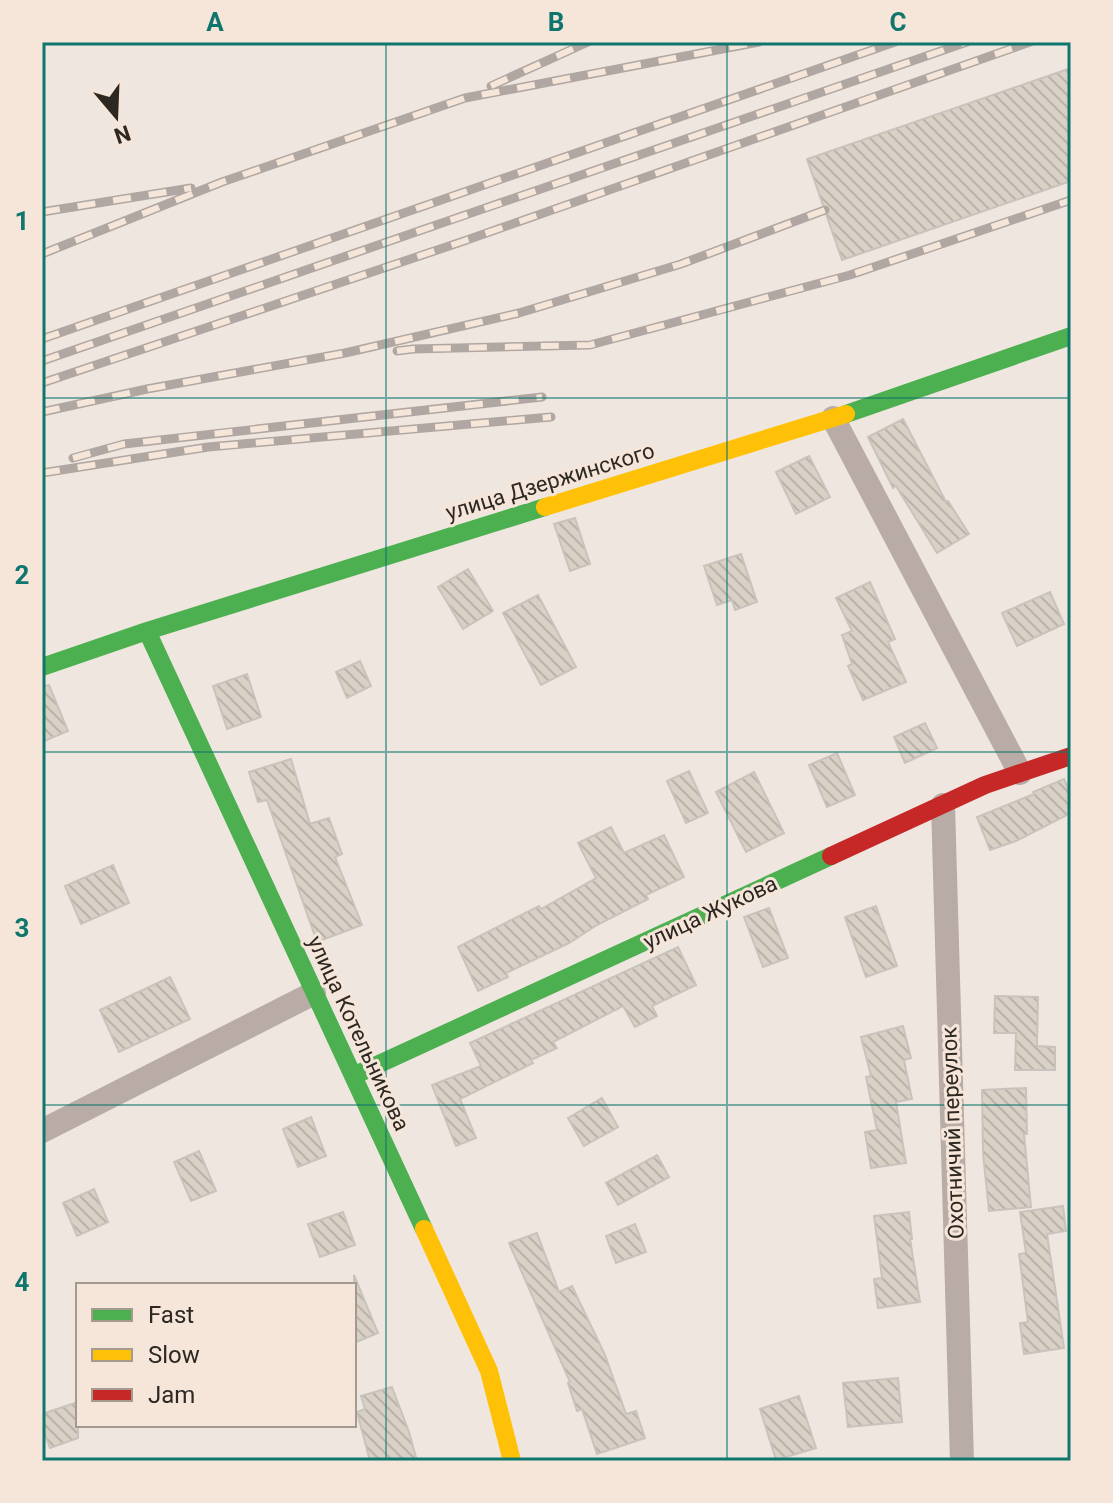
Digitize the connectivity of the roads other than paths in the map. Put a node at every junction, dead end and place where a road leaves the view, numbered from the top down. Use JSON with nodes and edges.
{"nodes":[{"id":1,"x":1071,"y":336,"type":"edge"},
{"id":2,"x":833,"y":418,"type":"junction"},
{"id":3,"x":147,"y":631,"type":"junction"},
{"id":4,"x":42,"y":667,"type":"edge"},
{"id":5,"x":1071,"y":756,"type":"edge"},
{"id":6,"x":1020,"y":773,"type":"junction"},
{"id":7,"x":943,"y":805,"type":"junction"},
{"id":8,"x":314,"y":993,"type":"junction"},
{"id":9,"x":353,"y":1076,"type":"junction"},
{"id":10,"x":42,"y":1131,"type":"edge"},
{"id":11,"x":512,"y":1461,"type":"edge"},
{"id":12,"x":962,"y":1461,"type":"edge"}],
"edges":[{"from":1,"to":2,"type":"street","name":"улица Дзержинского"},
{"from":2,"to":3,"type":"street","name":"улица Дзержинского"},
{"from":2,"to":6,"type":"street"},
{"from":3,"to":4,"type":"street","name":"улица Дзержинского"},
{"from":3,"to":8,"type":"street","name":"улица Котельникова"},
{"from":5,"to":6,"type":"street","name":"улица Жукова"},
{"from":6,"to":7,"type":"street","name":"улица Жукова"},
{"from":7,"to":9,"type":"street","name":"улица Жукова"},
{"from":7,"to":12,"type":"street","name":"Охотничий переулок"},
{"from":8,"to":9,"type":"street","name":"улица Котельникова"},
{"from":8,"to":10,"type":"street"},
{"from":9,"to":11,"type":"street","name":"улица Котельникова"}]}
